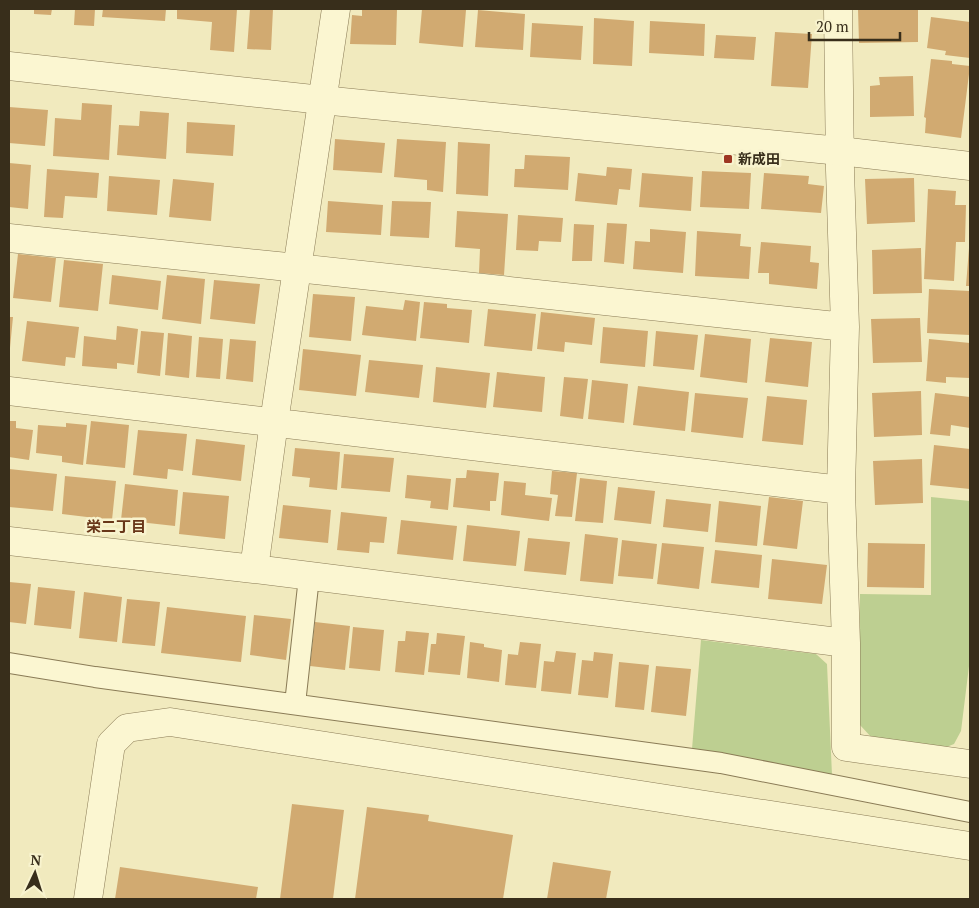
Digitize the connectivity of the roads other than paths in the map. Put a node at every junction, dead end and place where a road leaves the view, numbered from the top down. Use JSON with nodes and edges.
{"nodes":[{"id":1,"x":336,"y":9,"type":"edge"},
{"id":2,"x":838,"y":9,"type":"edge"},
{"id":3,"x":9,"y":66,"type":"edge"},
{"id":4,"x":322,"y":100,"type":"junction"},
{"id":5,"x":840,"y":151,"type":"junction"},
{"id":6,"x":970,"y":166,"type":"edge"},
{"id":7,"x":9,"y":238,"type":"edge"},
{"id":8,"x":298,"y":268,"type":"junction"},
{"id":9,"x":845,"y":327,"type":"junction"},
{"id":10,"x":9,"y":391,"type":"edge"},
{"id":11,"x":274,"y":422,"type":"junction"},
{"id":12,"x":841,"y":490,"type":"junction"},
{"id":13,"x":9,"y":541,"type":"edge"},
{"id":14,"x":254,"y":569,"type":"junction"},
{"id":15,"x":309,"y":577,"type":"junction"},
{"id":16,"x":846,"y":643,"type":"junction"},
{"id":17,"x":9,"y":663,"type":"edge"},
{"id":18,"x":295,"y":704,"type":"junction"},
{"id":19,"x":970,"y":764,"type":"edge"},
{"id":20,"x":970,"y":812,"type":"edge"},
{"id":21,"x":970,"y":846,"type":"edge"},
{"id":22,"x":88,"y":899,"type":"edge"}],
"edges":[{"from":1,"to":4,"type":"street"},
{"from":2,"to":5,"type":"street"},
{"from":3,"to":4,"type":"street"},
{"from":4,"to":5,"type":"street"},
{"from":4,"to":8,"type":"street"},
{"from":5,"to":6,"type":"street"},
{"from":5,"to":9,"type":"street"},
{"from":7,"to":8,"type":"street"},
{"from":8,"to":9,"type":"street"},
{"from":8,"to":11,"type":"street"},
{"from":9,"to":12,"type":"street"},
{"from":10,"to":11,"type":"street"},
{"from":11,"to":12,"type":"street"},
{"from":11,"to":14,"type":"street"},
{"from":12,"to":16,"type":"street"},
{"from":13,"to":14,"type":"street"},
{"from":14,"to":15,"type":"street"},
{"from":15,"to":16,"type":"street"},
{"from":15,"to":18,"type":"street"},
{"from":16,"to":19,"type":"street"},
{"from":17,"to":18,"type":"street"},
{"from":18,"to":20,"type":"street"},
{"from":21,"to":22,"type":"street"}]}
